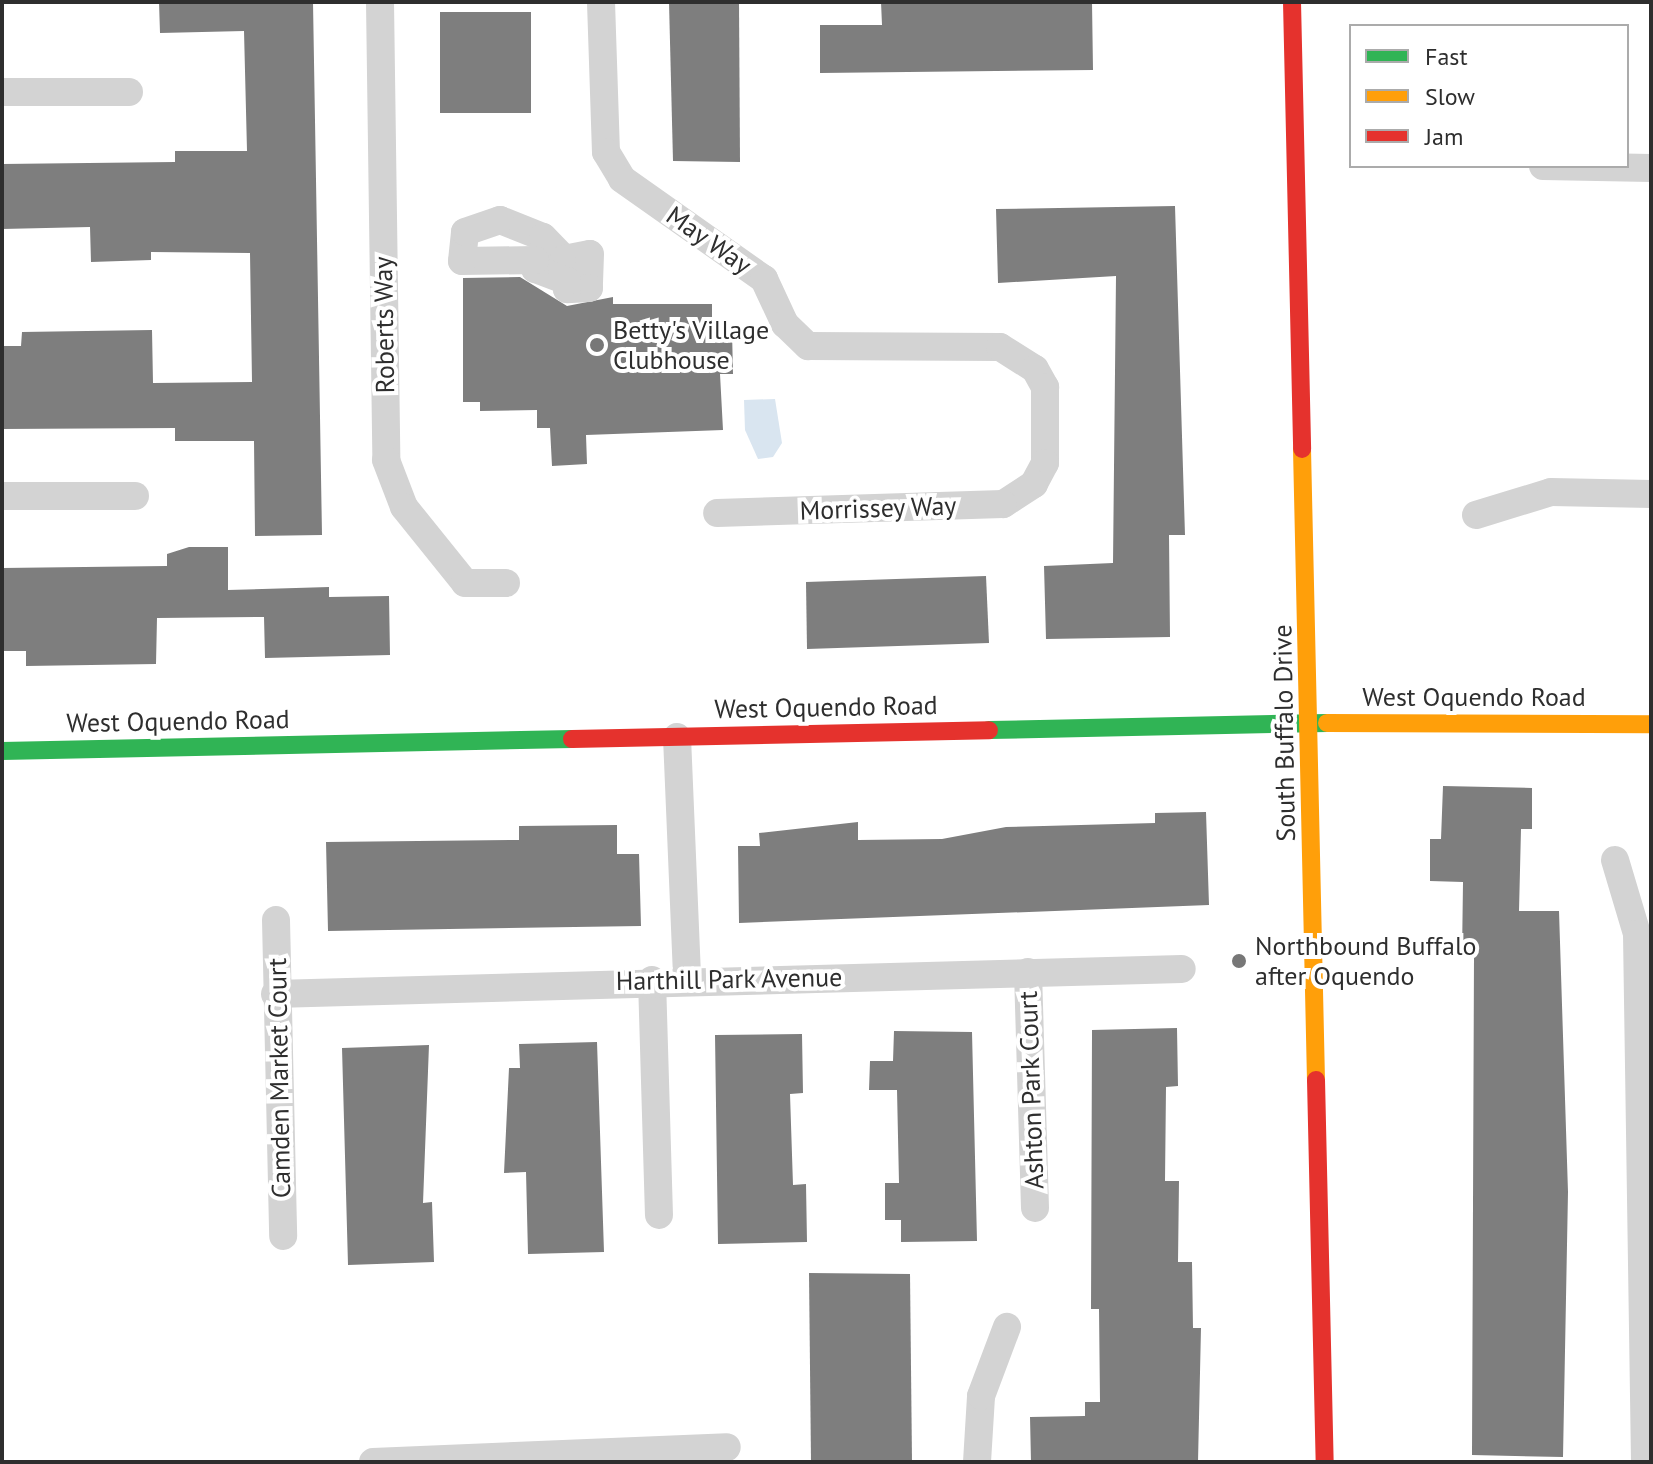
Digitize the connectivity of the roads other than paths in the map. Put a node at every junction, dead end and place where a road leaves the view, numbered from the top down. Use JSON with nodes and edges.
{"nodes":[{"id":1,"x":380,"y":2,"type":"edge"},
{"id":2,"x":601,"y":2,"type":"edge"},
{"id":3,"x":1292,"y":2,"type":"edge"},
{"id":4,"x":2,"y":92,"type":"edge"},
{"id":5,"x":129,"y":92,"type":"dead end"},
{"id":6,"x":1629,"y":168,"type":"edge"},
{"id":7,"x":1651,"y":168,"type":"edge"},
{"id":8,"x":590,"y":254,"type":"joint"},
{"id":9,"x":1034,"y":484,"type":"joint"},
{"id":10,"x":1651,"y":494,"type":"edge"},
{"id":11,"x":2,"y":496,"type":"edge"},
{"id":12,"x":135,"y":496,"type":"dead end"},
{"id":13,"x":717,"y":513,"type":"dead end"},
{"id":14,"x":1476,"y":515,"type":"dead end"},
{"id":15,"x":506,"y":583,"type":"dead end"},
{"id":16,"x":1310,"y":723,"type":"junction"},
{"id":17,"x":1651,"y":724,"type":"edge"},
{"id":18,"x":677,"y":737,"type":"junction"},
{"id":19,"x":2,"y":751,"type":"edge"},
{"id":20,"x":1615,"y":860,"type":"dead end"},
{"id":21,"x":276,"y":920,"type":"dead end"},
{"id":22,"x":1182,"y":969,"type":"dead end"},
{"id":23,"x":1028,"y":972,"type":"junction"},
{"id":24,"x":687,"y":979,"type":"junction"},
{"id":25,"x":652,"y":980,"type":"junction"},
{"id":26,"x":275,"y":994,"type":"junction"},
{"id":27,"x":1035,"y":1208,"type":"dead end"},
{"id":28,"x":659,"y":1215,"type":"dead end"},
{"id":29,"x":283,"y":1236,"type":"dead end"},
{"id":30,"x":1007,"y":1327,"type":"dead end"},
{"id":31,"x":727,"y":1447,"type":"dead end"},
{"id":32,"x":592,"y":1456,"type":"edge"},
{"id":33,"x":373,"y":1462,"type":"edge"},
{"id":34,"x":977,"y":1462,"type":"edge"},
{"id":35,"x":1325,"y":1462,"type":"edge"},
{"id":36,"x":1645,"y":1462,"type":"edge"}],
"edges":[{"from":1,"to":15,"type":"street","name":"Roberts Way"},
{"from":2,"to":9,"type":"street","name":"May Way"},
{"from":3,"to":16,"type":"street","name":"South Buffalo Drive"},
{"from":4,"to":5,"type":"street"},
{"from":6,"to":7,"type":"street"},
{"from":8,"to":8,"type":"street"},
{"from":9,"to":13,"type":"street","name":"Morrissey Way"},
{"from":10,"to":14,"type":"street"},
{"from":11,"to":12,"type":"street"},
{"from":16,"to":17,"type":"street","name":"West Oquendo Road"},
{"from":16,"to":18,"type":"street","name":"West Oquendo Road"},
{"from":16,"to":35,"type":"street","name":"South Buffalo Drive"},
{"from":18,"to":19,"type":"street","name":"West Oquendo Road"},
{"from":18,"to":24,"type":"street"},
{"from":20,"to":36,"type":"street"},
{"from":21,"to":26,"type":"street","name":"Camden Market Court"},
{"from":22,"to":23,"type":"street","name":"Harthill Park Avenue"},
{"from":23,"to":24,"type":"street","name":"Harthill Park Avenue"},
{"from":23,"to":27,"type":"street","name":"Ashton Park Court"},
{"from":24,"to":25,"type":"street","name":"Harthill Park Avenue"},
{"from":25,"to":26,"type":"street","name":"Harthill Park Avenue"},
{"from":25,"to":28,"type":"street"},
{"from":26,"to":29,"type":"street","name":"Camden Market Court"},
{"from":30,"to":34,"type":"street"},
{"from":31,"to":32,"type":"street"},
{"from":32,"to":33,"type":"street"}]}
